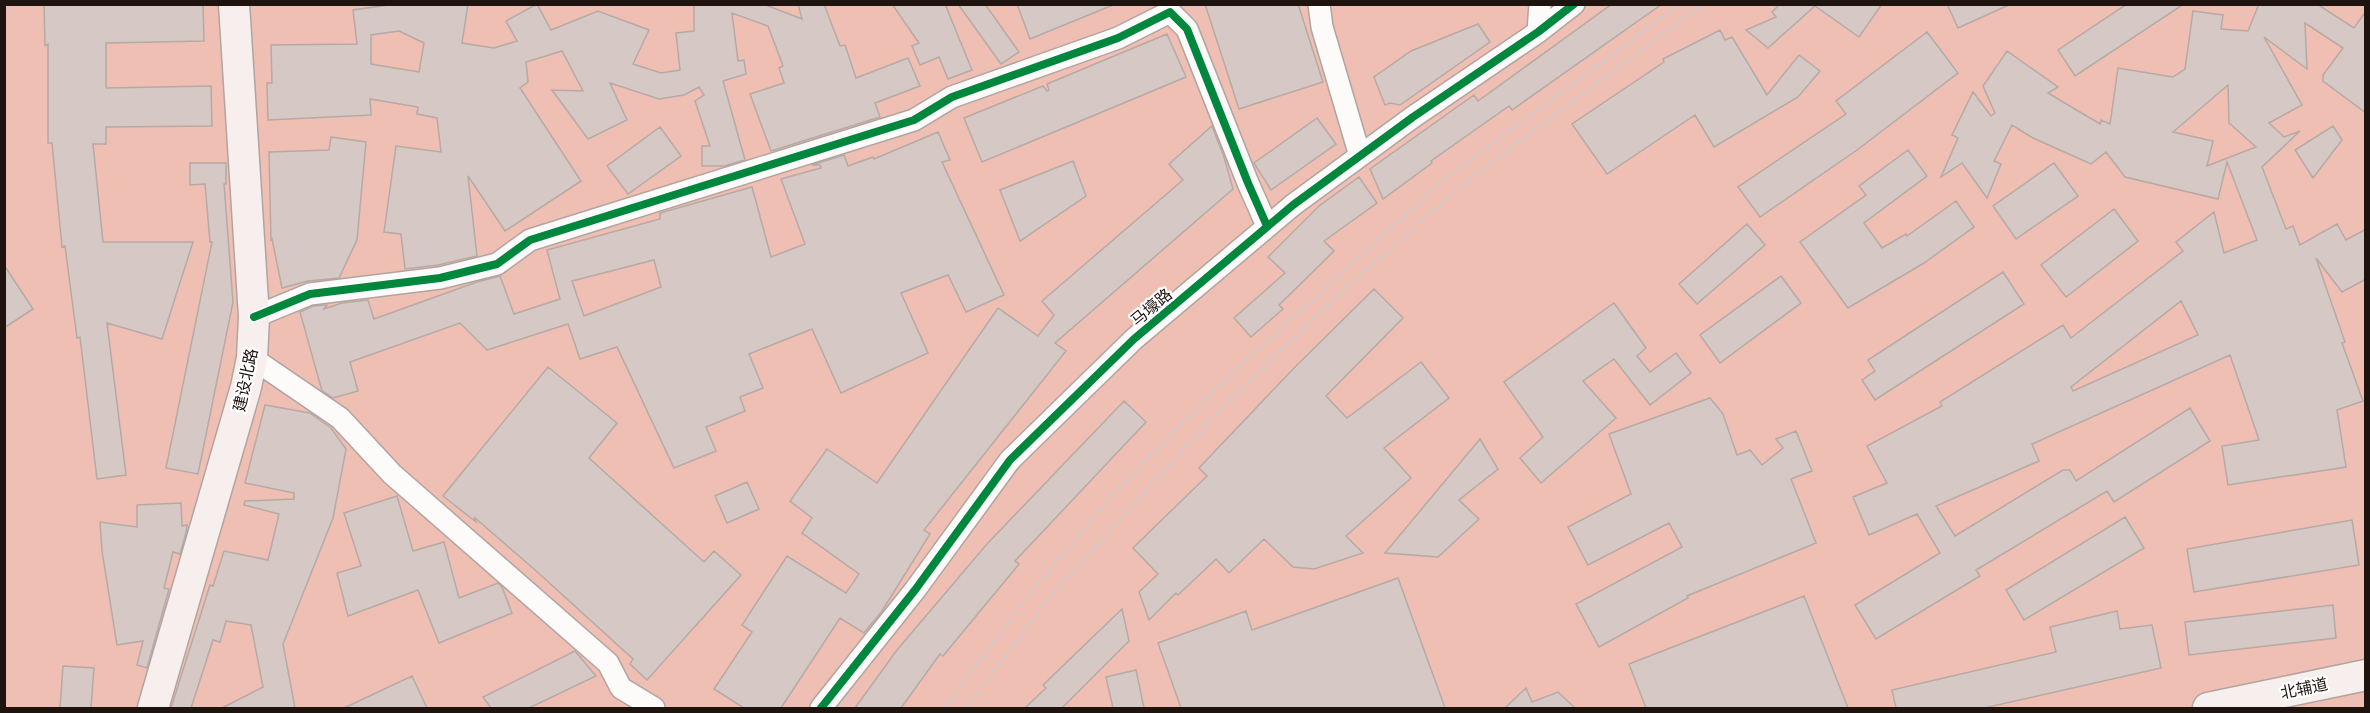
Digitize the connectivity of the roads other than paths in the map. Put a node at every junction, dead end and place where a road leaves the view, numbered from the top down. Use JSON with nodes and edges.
{"nodes":[{"id":1,"x":234,"y":4,"type":"edge"},
{"id":2,"x":1319,"y":4,"type":"edge"},
{"id":3,"x":1540,"y":4,"type":"edge"},
{"id":4,"x":1574,"y":4,"type":"edge"},
{"id":5,"x":1174,"y":8,"type":"edge"},
{"id":6,"x":1538,"y":32,"type":"junction"},
{"id":7,"x":1360,"y":156,"type":"junction"},
{"id":8,"x":1267,"y":226,"type":"junction"},
{"id":9,"x":254,"y":317,"type":"junction"},
{"id":10,"x":252,"y":358,"type":"junction"},
{"id":11,"x":2366,"y":675,"type":"edge"},
{"id":12,"x":153,"y":708,"type":"edge"},
{"id":13,"x":654,"y":708,"type":"edge"},
{"id":14,"x":821,"y":708,"type":"edge"},
{"id":15,"x":2208,"y":708,"type":"edge"}],
"edges":[{"from":1,"to":9,"type":"main road","name":"建设北路"},
{"from":2,"to":7,"type":"street"},
{"from":3,"to":6,"type":"street"},
{"from":4,"to":6,"type":"street","name":"马壕路"},
{"from":5,"to":8,"type":"street"},
{"from":5,"to":9,"type":"street"},
{"from":6,"to":7,"type":"street","name":"马壕路"},
{"from":7,"to":8,"type":"street","name":"马壕路"},
{"from":8,"to":14,"type":"street","name":"马壕路"},
{"from":9,"to":10,"type":"main road","name":"建设北路"},
{"from":10,"to":12,"type":"main road","name":"建设北路"},
{"from":10,"to":13,"type":"street"},
{"from":11,"to":15,"type":"main road","name":"北辅道"}]}
